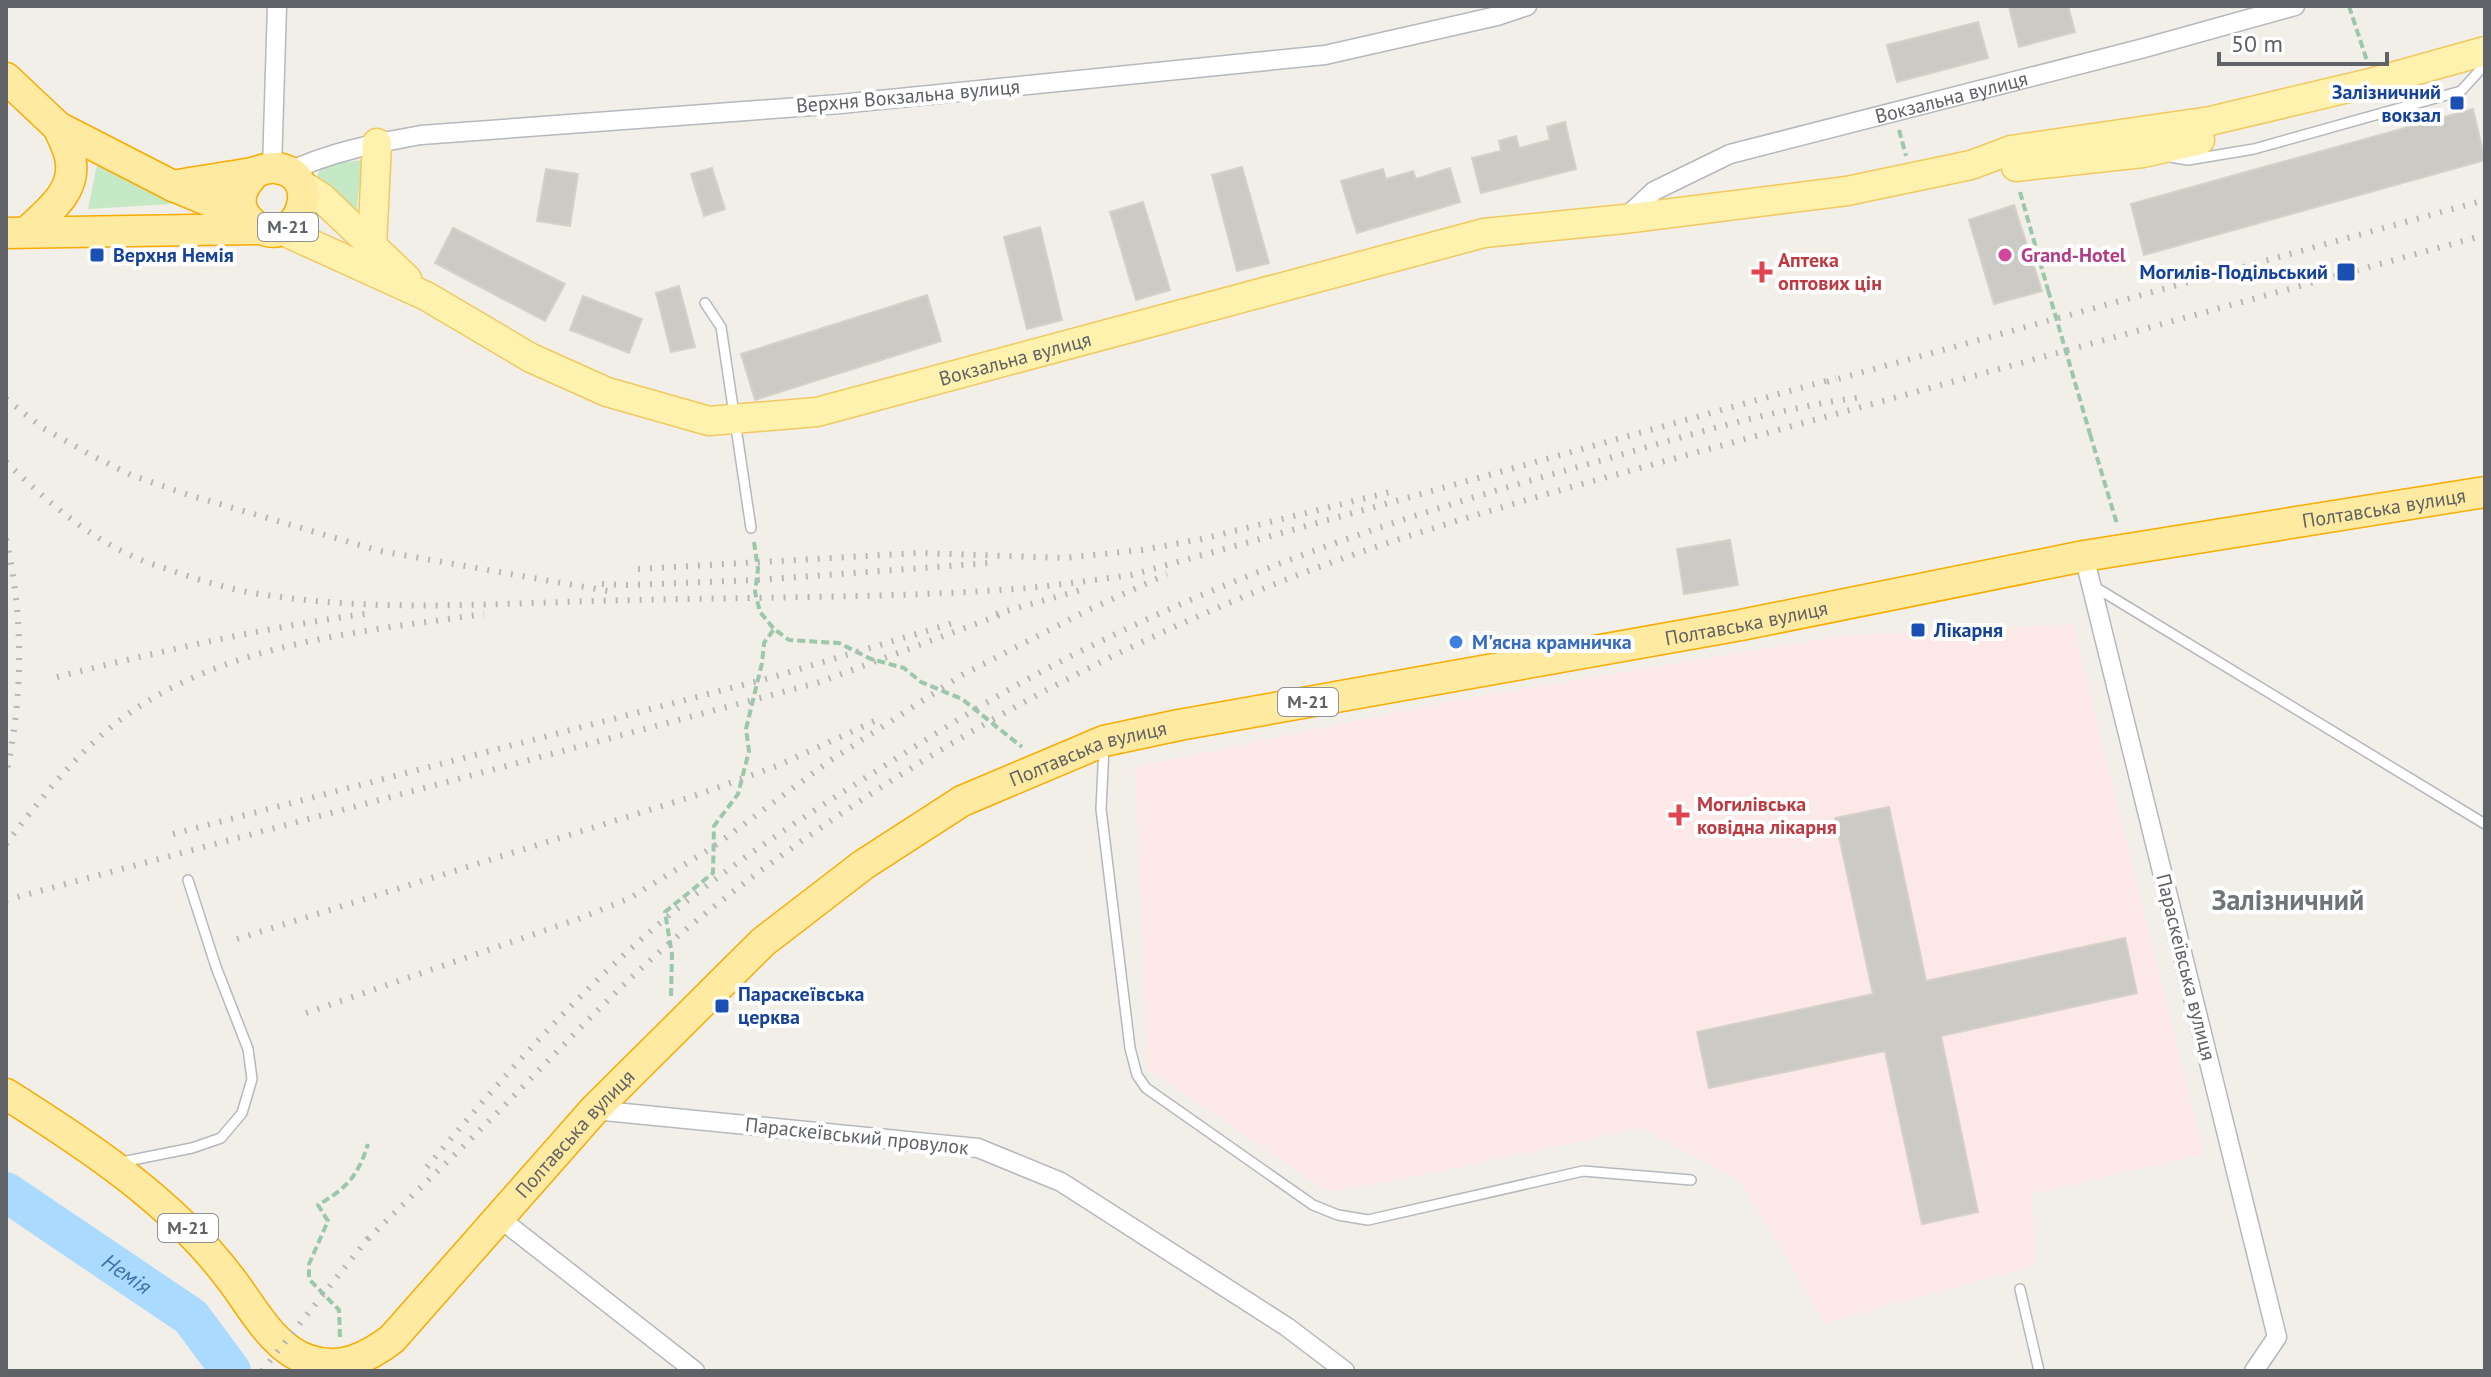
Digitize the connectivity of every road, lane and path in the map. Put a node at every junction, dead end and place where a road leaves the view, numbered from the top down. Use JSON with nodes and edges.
{"nodes":[{"id":1,"x":277,"y":6,"type":"edge"},
{"id":2,"x":1527,"y":6,"type":"edge"},
{"id":3,"x":2295,"y":6,"type":"edge"},
{"id":4,"x":2349,"y":6,"type":"edge"},
{"id":5,"x":2484,"y":62,"type":"edge"},
{"id":6,"x":6,"y":78,"type":"edge"},
{"id":7,"x":2374,"y":82,"type":"junction"},
{"id":8,"x":1893,"y":111,"type":"junction"},
{"id":9,"x":58,"y":127,"type":"junction"},
{"id":10,"x":377,"y":143,"type":"junction"},
{"id":11,"x":1971,"y":165,"type":"junction"},
{"id":12,"x":2014,"y":167,"type":"junction"},
{"id":13,"x":1913,"y":177,"type":"junction"},
{"id":14,"x":173,"y":186,"type":"junction"},
{"id":15,"x":262,"y":194,"type":"junction"},
{"id":16,"x":1624,"y":219,"type":"junction"},
{"id":17,"x":165,"y":231,"type":"junction"},
{"id":18,"x":17,"y":232,"type":"edge"},
{"id":19,"x":372,"y":246,"type":"junction"},
{"id":20,"x":426,"y":296,"type":"junction"},
{"id":21,"x":705,"y":303,"type":"dead end"},
{"id":22,"x":734,"y":419,"type":"junction"},
{"id":23,"x":2485,"y":492,"type":"edge"},
{"id":24,"x":2109,"y":497,"type":"dead end"},
{"id":25,"x":751,"y":528,"type":"joint"},
{"id":26,"x":2084,"y":556,"type":"junction"},
{"id":27,"x":2092,"y":585,"type":"junction"},
{"id":28,"x":774,"y":629,"type":"junction"},
{"id":29,"x":1104,"y":741,"type":"junction"},
{"id":30,"x":1023,"y":748,"type":"dead end"},
{"id":31,"x":2485,"y":824,"type":"edge"},
{"id":32,"x":188,"y":880,"type":"dead end"},
{"id":33,"x":679,"y":1023,"type":"junction"},
{"id":34,"x":6,"y":1094,"type":"edge"},
{"id":35,"x":594,"y":1110,"type":"junction"},
{"id":36,"x":368,"y":1144,"type":"dead end"},
{"id":37,"x":110,"y":1164,"type":"junction"},
{"id":38,"x":1691,"y":1180,"type":"dead end"},
{"id":39,"x":498,"y":1217,"type":"junction"},
{"id":40,"x":2020,"y":1289,"type":"dead end"},
{"id":41,"x":342,"y":1363,"type":"junction"},
{"id":42,"x":695,"y":1371,"type":"edge"},
{"id":43,"x":1345,"y":1371,"type":"edge"},
{"id":44,"x":2039,"y":1371,"type":"edge"},
{"id":45,"x":2254,"y":1371,"type":"edge"}],
"edges":[{"from":1,"to":15,"type":"street"},
{"from":2,"to":10,"type":"street","name":"Верхня Вокзальна вулиця"},
{"from":3,"to":8,"type":"street","name":"Вокзальна вулиця"},
{"from":4,"to":7,"type":"path"},
{"from":5,"to":7,"type":"main road","name":"Вокзальна вулиця"},
{"from":5,"to":12,"type":"main road","name":"Вокзальна вулиця"},
{"from":6,"to":9,"type":"highway","number":"М-21"},
{"from":7,"to":11,"type":"main road","name":"Вокзальна вулиця"},
{"from":8,"to":13,"type":"path"},
{"from":8,"to":16,"type":"street","name":"Вокзальна вулиця"},
{"from":9,"to":14,"type":"highway","number":"М-21"},
{"from":9,"to":18,"type":"highway","number":"М-21"},
{"from":10,"to":15,"type":"street","name":"Верхня Вокзальна вулиця"},
{"from":10,"to":19,"type":"main road"},
{"from":11,"to":12,"type":"main road","name":"Вокзальна вулиця"},
{"from":11,"to":13,"type":"main road","name":"Вокзальна вулиця"},
{"from":12,"to":24,"type":"path","bridge":true},
{"from":13,"to":16,"type":"main road","name":"Вокзальна вулиця"},
{"from":14,"to":15,"type":"highway"},
{"from":14,"to":15,"type":"highway","number":"М-21"},
{"from":15,"to":17,"type":"highway","name":"Вокзальна вулиця","number":"М-21"},
{"from":15,"to":17,"type":"highway","name":"Вокзальна вулиця"},
{"from":15,"to":19,"type":"main road","name":"Вокзальна вулиця"},
{"from":15,"to":20,"type":"main road","name":"Вокзальна вулиця"},
{"from":16,"to":22,"type":"main road","name":"Вокзальна вулиця"},
{"from":17,"to":18,"type":"highway","name":"Вокзальна вулиця","number":"М-21"},
{"from":19,"to":20,"type":"main road","name":"Вокзальна вулиця"},
{"from":20,"to":22,"type":"main road","name":"Вокзальна вулиця"},
{"from":21,"to":22,"type":"lane"},
{"from":22,"to":25,"type":"lane"},
{"from":23,"to":26,"type":"highway","name":"Полтавська вулиця","number":"М-21"},
{"from":25,"to":28,"type":"path"},
{"from":26,"to":27,"type":"street","name":"Параскеївська вулиця"},
{"from":26,"to":29,"type":"highway","name":"Полтавська вулиця","number":"М-21"},
{"from":27,"to":31,"type":"lane"},
{"from":27,"to":45,"type":"street","name":"Параскеївська вулиця"},
{"from":28,"to":30,"type":"path"},
{"from":28,"to":33,"type":"path"},
{"from":29,"to":33,"type":"highway","name":"Полтавська вулиця","number":"М-21"},
{"from":29,"to":38,"type":"lane"},
{"from":32,"to":37,"type":"lane"},
{"from":33,"to":35,"type":"highway","name":"Полтавська вулиця","number":"М-21"},
{"from":34,"to":37,"type":"highway","name":"Полтавська вулиця","number":"М-21"},
{"from":35,"to":39,"type":"highway","name":"Полтавська вулиця","number":"М-21"},
{"from":35,"to":43,"type":"street","name":"Параскеївський провулок"},
{"from":36,"to":41,"type":"path"},
{"from":37,"to":41,"type":"highway","name":"Полтавська вулиця","number":"М-21"},
{"from":39,"to":41,"type":"highway","name":"Полтавська вулиця","number":"М-21"},
{"from":39,"to":42,"type":"street"},
{"from":40,"to":44,"type":"lane"}]}
